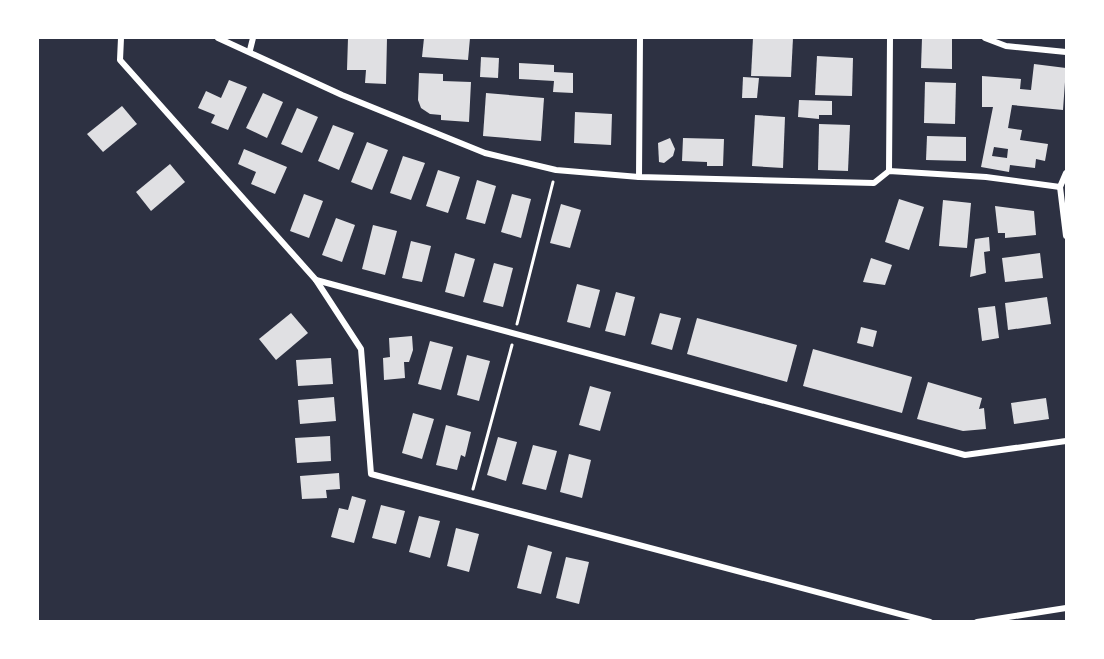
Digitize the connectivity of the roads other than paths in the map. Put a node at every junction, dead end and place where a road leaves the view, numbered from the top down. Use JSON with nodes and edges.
{"nodes":[{"id":1,"x":121,"y":38,"type":"edge"},
{"id":2,"x":218,"y":38,"type":"edge"},
{"id":3,"x":253,"y":38,"type":"edge"},
{"id":4,"x":640,"y":38,"type":"edge"},
{"id":5,"x":890,"y":38,"type":"edge"},
{"id":6,"x":985,"y":38,"type":"edge"},
{"id":7,"x":250,"y":50,"type":"junction"},
{"id":8,"x":1066,"y":52,"type":"edge"},
{"id":9,"x":889,"y":171,"type":"junction"},
{"id":10,"x":1066,"y":172,"type":"edge"},
{"id":11,"x":639,"y":177,"type":"junction"},
{"id":12,"x":1060,"y":187,"type":"junction"},
{"id":13,"x":1066,"y":236,"type":"edge"},
{"id":14,"x":316,"y":280,"type":"junction"},
{"id":15,"x":1066,"y":441,"type":"edge"},
{"id":16,"x":1066,"y":608,"type":"edge"},
{"id":17,"x":930,"y":621,"type":"edge"},
{"id":18,"x":977,"y":621,"type":"edge"}],
"edges":[{"from":1,"to":14,"type":"street"},
{"from":2,"to":7,"type":"street"},
{"from":3,"to":7,"type":"street"},
{"from":4,"to":11,"type":"street"},
{"from":5,"to":9,"type":"street"},
{"from":6,"to":8,"type":"street"},
{"from":7,"to":11,"type":"street"},
{"from":9,"to":11,"type":"street"},
{"from":9,"to":12,"type":"street"},
{"from":10,"to":12,"type":"street"},
{"from":12,"to":13,"type":"street"},
{"from":14,"to":15,"type":"street"},
{"from":14,"to":17,"type":"street"},
{"from":16,"to":18,"type":"street"}]}
